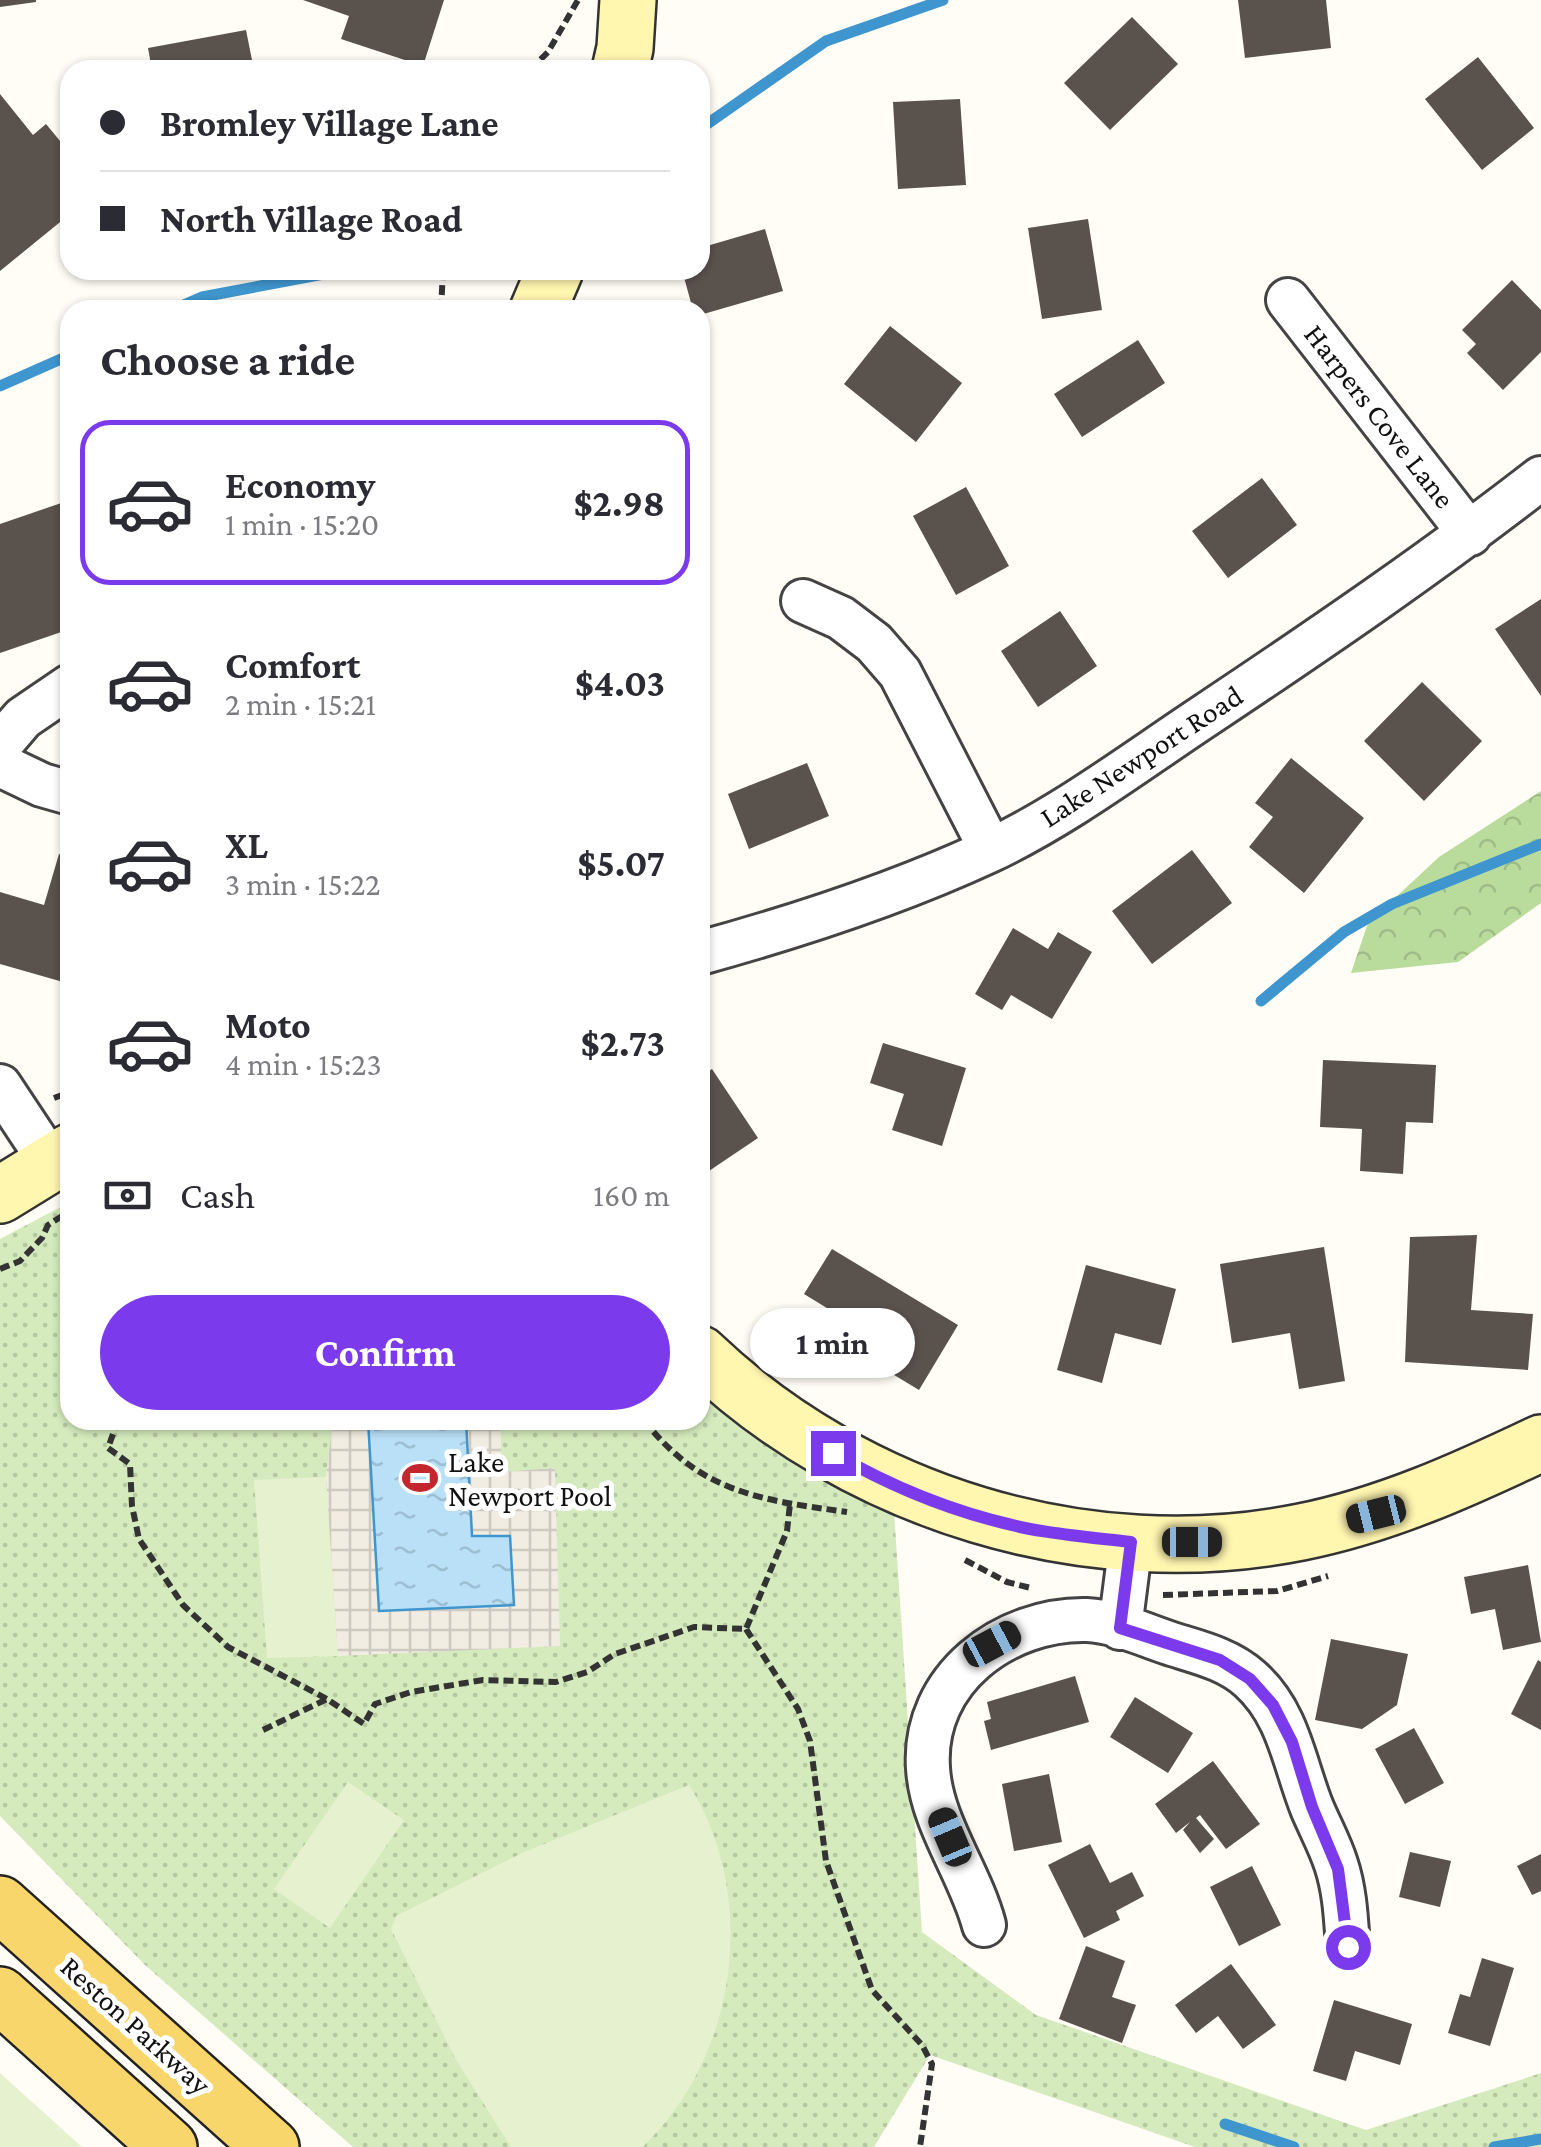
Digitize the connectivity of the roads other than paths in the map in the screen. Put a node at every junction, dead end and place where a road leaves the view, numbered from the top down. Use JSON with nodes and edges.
{"nodes":[{"id":1,"x":628,"y":0,"type":"edge"},
{"id":2,"x":623,"y":60,"type":"edge"},
{"id":3,"x":1288,"y":300,"type":"dead end"},
{"id":4,"x":1541,"y":478,"type":"edge"},
{"id":5,"x":1470,"y":534,"type":"junction"},
{"id":6,"x":802,"y":601,"type":"dead end"},
{"id":7,"x":60,"y":693,"type":"edge"},
{"id":8,"x":0,"y":744,"type":"edge"},
{"id":9,"x":0,"y":766,"type":"edge"},
{"id":10,"x":60,"y":790,"type":"edge"},
{"id":11,"x":991,"y":850,"type":"junction"},
{"id":12,"x":710,"y":950,"type":"edge"},
{"id":13,"x":0,"y":1086,"type":"edge"},
{"id":14,"x":60,"y":1169,"type":"edge"},
{"id":15,"x":60,"y":1176,"type":"edge"},
{"id":16,"x":0,"y":1196,"type":"edge"},
{"id":17,"x":710,"y":1364,"type":"edge"},
{"id":18,"x":1541,"y":1443,"type":"edge"},
{"id":19,"x":1131,"y":1542,"type":"junction"},
{"id":20,"x":1120,"y":1628,"type":"junction"},
{"id":21,"x":0,"y":1904,"type":"edge"},
{"id":22,"x":984,"y":1925,"type":"dead end"},
{"id":23,"x":1348,"y":1947,"type":"dead end"},
{"id":24,"x":0,"y":1995,"type":"edge"},
{"id":25,"x":169,"y":2147,"type":"edge"},
{"id":26,"x":271,"y":2147,"type":"edge"}],
"edges":[{"from":1,"to":2,"type":"street"},
{"from":3,"to":5,"type":"street","name":"Harpers Cove Lane"},
{"from":4,"to":5,"type":"street","name":"Lake Newport Road"},
{"from":5,"to":11,"type":"street","name":"Lake Newport Road"},
{"from":6,"to":11,"type":"street"},
{"from":7,"to":8,"type":"street"},
{"from":9,"to":10,"type":"street"},
{"from":11,"to":12,"type":"street","name":"Lake Newport Road"},
{"from":13,"to":14,"type":"street"},
{"from":15,"to":16,"type":"street"},
{"from":17,"to":19,"type":"street"},
{"from":18,"to":19,"type":"street"},
{"from":19,"to":20,"type":"street"},
{"from":20,"to":22,"type":"street"},
{"from":20,"to":23,"type":"street"},
{"from":21,"to":26,"type":"main road","name":"Reston Parkway"},
{"from":24,"to":25,"type":"main road"}]}
